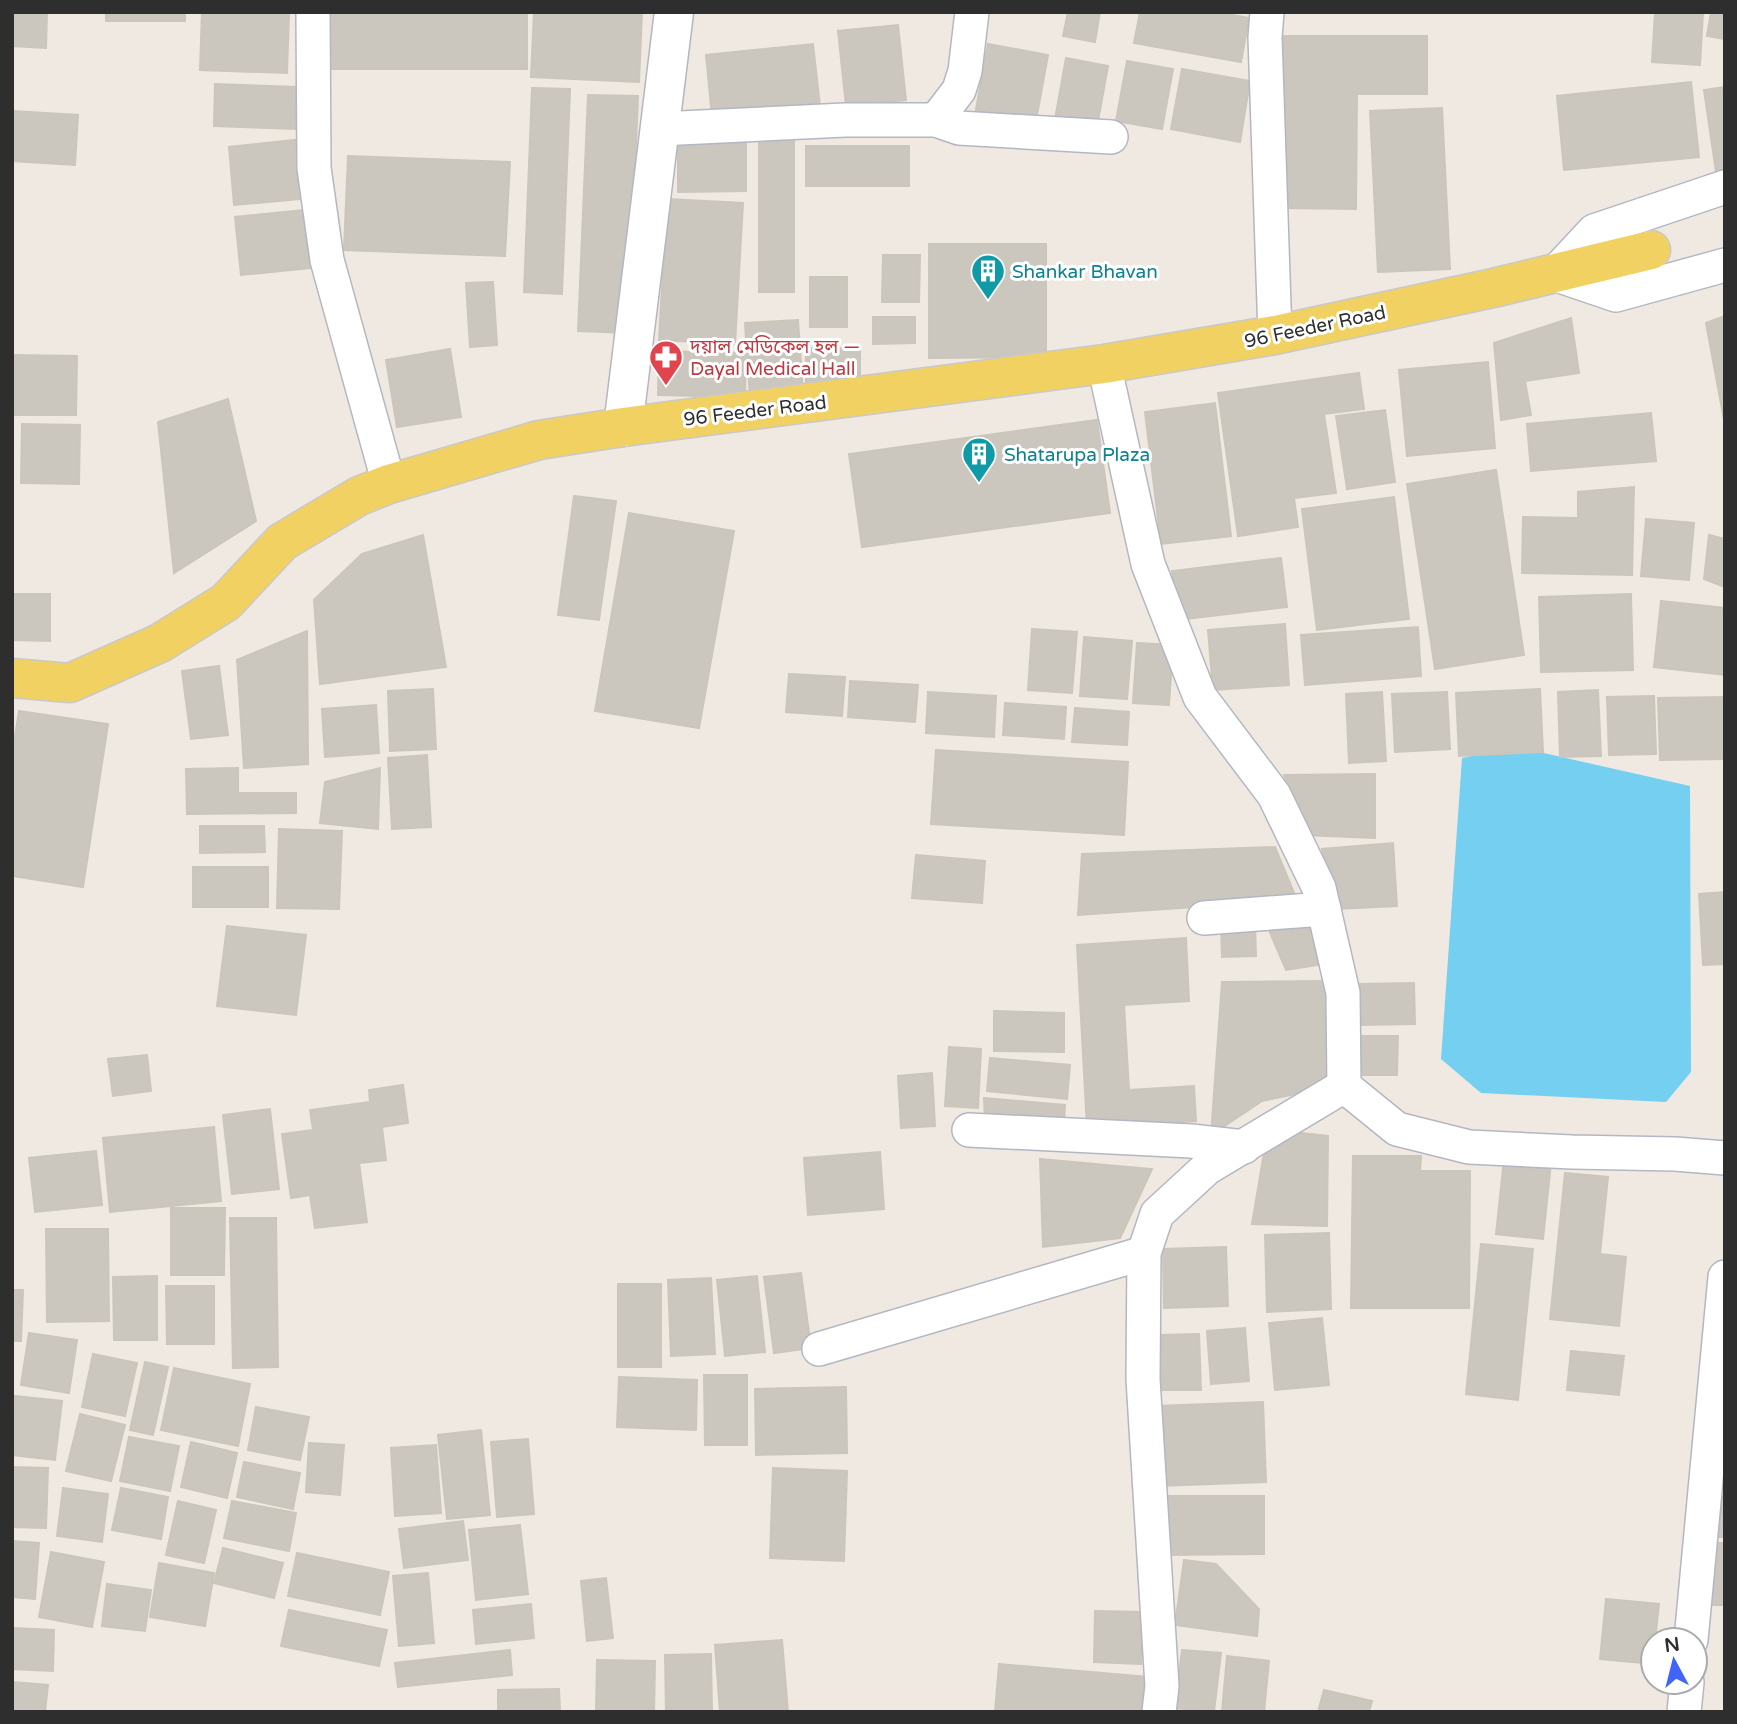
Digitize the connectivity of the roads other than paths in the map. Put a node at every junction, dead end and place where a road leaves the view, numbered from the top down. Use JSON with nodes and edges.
{"nodes":[{"id":1,"x":313,"y":12,"type":"edge"},
{"id":2,"x":674,"y":12,"type":"edge"},
{"id":3,"x":972,"y":12,"type":"edge"},
{"id":4,"x":1267,"y":12,"type":"edge"},
{"id":5,"x":936,"y":120,"type":"junction"},
{"id":6,"x":659,"y":128,"type":"junction"},
{"id":7,"x":1111,"y":137,"type":"dead end"},
{"id":8,"x":1725,"y":187,"type":"edge"},
{"id":9,"x":1651,"y":250,"type":"dead end"},
{"id":10,"x":1725,"y":265,"type":"edge"},
{"id":11,"x":1555,"y":274,"type":"junction"},
{"id":12,"x":1275,"y":335,"type":"junction"},
{"id":13,"x":1104,"y":364,"type":"junction"},
{"id":14,"x":623,"y":426,"type":"junction"},
{"id":15,"x":389,"y":484,"type":"junction"},
{"id":16,"x":12,"y":678,"type":"edge"},
{"id":17,"x":1324,"y":909,"type":"junction"},
{"id":18,"x":1204,"y":918,"type":"dead end"},
{"id":19,"x":1344,"y":1086,"type":"junction"},
{"id":20,"x":969,"y":1130,"type":"dead end"},
{"id":21,"x":1244,"y":1147,"type":"junction"},
{"id":22,"x":1725,"y":1158,"type":"edge"},
{"id":23,"x":1144,"y":1253,"type":"junction"},
{"id":24,"x":1725,"y":1277,"type":"edge"},
{"id":25,"x":819,"y":1349,"type":"dead end"},
{"id":26,"x":1691,"y":1626,"type":"edge"},
{"id":27,"x":1159,"y":1712,"type":"edge"}],
"edges":[{"from":1,"to":15,"type":"street"},
{"from":2,"to":6,"type":"street"},
{"from":3,"to":5,"type":"street"},
{"from":4,"to":12,"type":"street"},
{"from":5,"to":6,"type":"street"},
{"from":5,"to":7,"type":"street"},
{"from":6,"to":14,"type":"street"},
{"from":8,"to":11,"type":"street"},
{"from":9,"to":11,"type":"main road","name":"96 Feeder Road"},
{"from":10,"to":11,"type":"street"},
{"from":11,"to":12,"type":"main road","name":"96 Feeder Road"},
{"from":12,"to":13,"type":"main road","name":"96 Feeder Road"},
{"from":13,"to":14,"type":"main road","name":"96 Feeder Road"},
{"from":13,"to":17,"type":"street"},
{"from":14,"to":15,"type":"main road","name":"96 Feeder Road"},
{"from":15,"to":16,"type":"main road","name":"96 Feeder Road"},
{"from":17,"to":18,"type":"street"},
{"from":17,"to":19,"type":"street"},
{"from":19,"to":21,"type":"street"},
{"from":19,"to":22,"type":"street"},
{"from":20,"to":21,"type":"street"},
{"from":21,"to":23,"type":"street"},
{"from":23,"to":25,"type":"street"},
{"from":23,"to":27,"type":"street"},
{"from":24,"to":26,"type":"street"}]}
